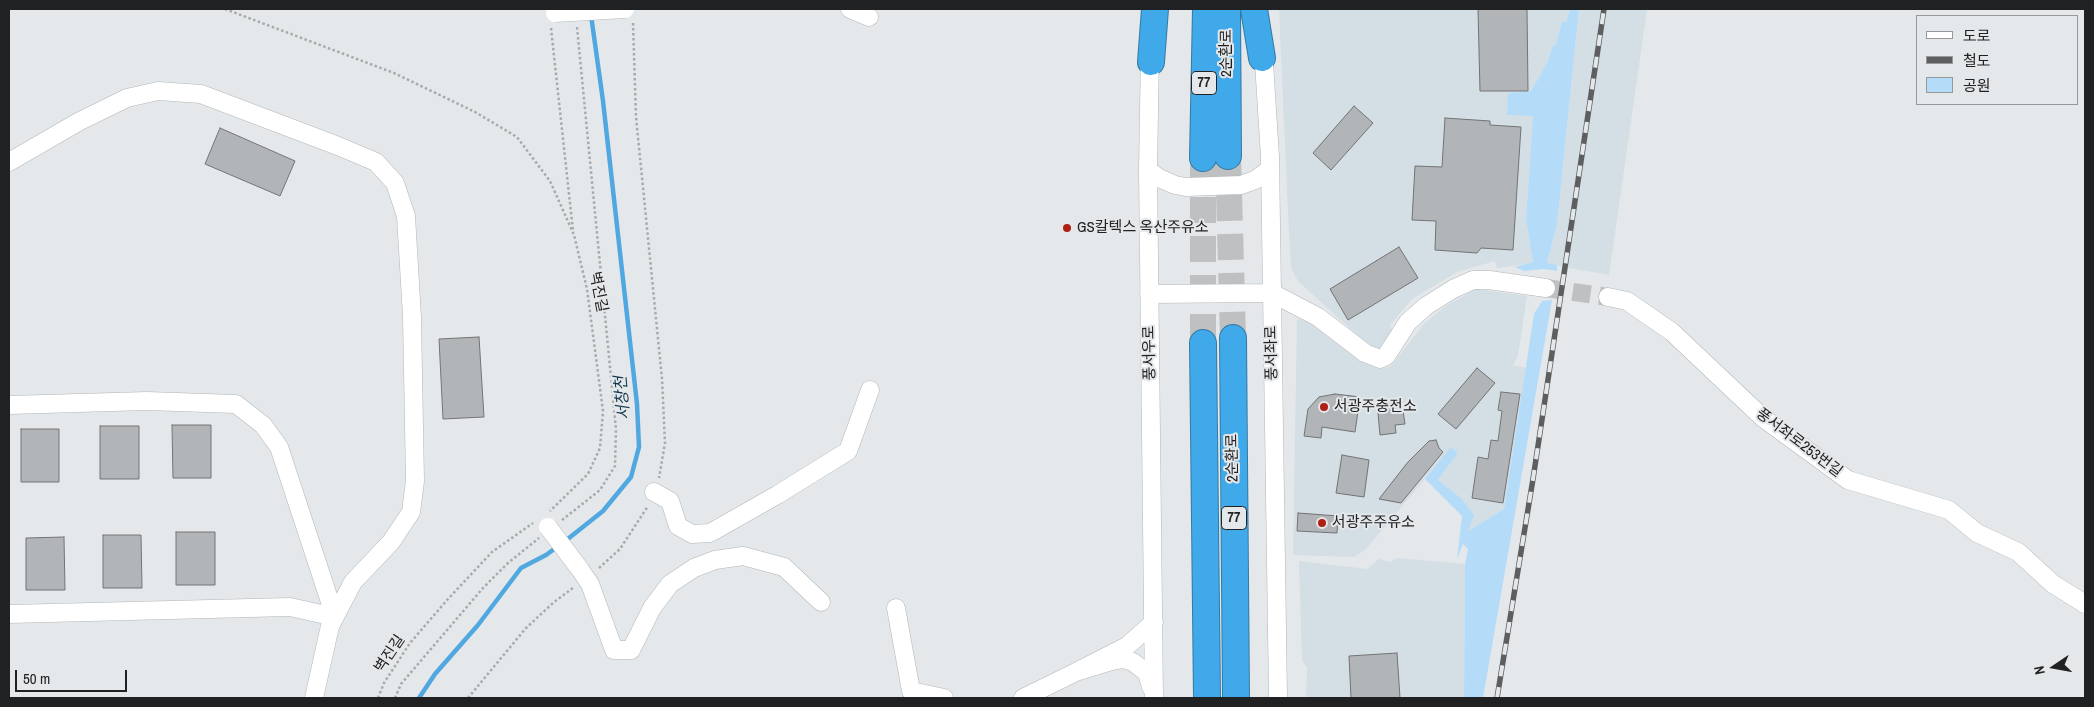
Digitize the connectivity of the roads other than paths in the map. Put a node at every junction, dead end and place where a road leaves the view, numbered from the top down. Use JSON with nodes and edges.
{"nodes":[{"id":1,"x":850,"y":9,"type":"edge"},
{"id":2,"x":1145,"y":9,"type":"edge"},
{"id":3,"x":1155,"y":9,"type":"edge"},
{"id":4,"x":1206,"y":9,"type":"edge"},
{"id":5,"x":1227,"y":9,"type":"edge"},
{"id":6,"x":1254,"y":9,"type":"edge"},
{"id":7,"x":1264,"y":9,"type":"edge"},
{"id":8,"x":552,"y":13,"type":"road end"},
{"id":9,"x":629,"y":13,"type":"edge"},
{"id":10,"x":869,"y":17,"type":"dead end"},
{"id":11,"x":1262,"y":58,"type":"junction"},
{"id":12,"x":1151,"y":62,"type":"junction"},
{"id":13,"x":1228,"y":156,"type":"tunnel mouth"},
{"id":14,"x":1202,"y":158,"type":"tunnel mouth"},
{"id":15,"x":9,"y":162,"type":"edge"},
{"id":16,"x":1148,"y":170,"type":"junction"},
{"id":17,"x":1270,"y":170,"type":"junction"},
{"id":18,"x":1546,"y":288,"type":"tunnel mouth"},
{"id":19,"x":1272,"y":293,"type":"junction"},
{"id":20,"x":1149,"y":294,"type":"junction"},
{"id":21,"x":1608,"y":296,"type":"tunnel mouth"},
{"id":22,"x":1233,"y":338,"type":"tunnel mouth"},
{"id":23,"x":1203,"y":343,"type":"tunnel mouth"},
{"id":24,"x":870,"y":390,"type":"dead end"},
{"id":25,"x":9,"y":405,"type":"edge"},
{"id":26,"x":654,"y":492,"type":"road end"},
{"id":27,"x":549,"y":525,"type":"road end"},
{"id":28,"x":821,"y":602,"type":"dead end"},
{"id":29,"x":2085,"y":604,"type":"edge"},
{"id":30,"x":896,"y":608,"type":"dead end"},
{"id":31,"x":9,"y":614,"type":"edge"},
{"id":32,"x":335,"y":617,"type":"junction"},
{"id":33,"x":1154,"y":622,"type":"junction"},
{"id":34,"x":1076,"y":672,"type":"junction"},
{"id":35,"x":1154,"y":697,"type":"edge"},
{"id":36,"x":314,"y":698,"type":"edge"},
{"id":37,"x":933,"y":698,"type":"edge"},
{"id":38,"x":1023,"y":698,"type":"edge"},
{"id":39,"x":1207,"y":698,"type":"edge"},
{"id":40,"x":1236,"y":698,"type":"edge"},
{"id":41,"x":1278,"y":698,"type":"edge"}],
"edges":[{"from":1,"to":10,"type":"street"},
{"from":2,"to":12,"type":"street","name":"풍서우로"},
{"from":3,"to":12,"type":"highway"},
{"from":4,"to":14,"type":"highway","name":"2순환로","number":"77"},
{"from":5,"to":13,"type":"highway","name":"2순환로","number":"77"},
{"from":6,"to":11,"type":"highway"},
{"from":7,"to":11,"type":"street","name":"풍서좌로"},
{"from":8,"to":9,"type":"street","bridge":true},
{"from":11,"to":17,"type":"street","name":"풍서좌로"},
{"from":12,"to":16,"type":"street","name":"풍서우로"},
{"from":15,"to":32,"type":"street"},
{"from":16,"to":17,"type":"street"},
{"from":16,"to":20,"type":"street","name":"풍서우로"},
{"from":17,"to":19,"type":"street","name":"풍서좌로"},
{"from":18,"to":19,"type":"street"},
{"from":19,"to":20,"type":"street"},
{"from":19,"to":41,"type":"street","name":"풍서좌로"},
{"from":20,"to":33,"type":"street","name":"풍서우로"},
{"from":21,"to":29,"type":"street","name":"풍서좌로253번길"},
{"from":22,"to":40,"type":"highway","name":"2순환로","number":"77"},
{"from":23,"to":39,"type":"highway","name":"2순환로","number":"77"},
{"from":24,"to":26,"type":"street"},
{"from":25,"to":32,"type":"street"},
{"from":27,"to":28,"type":"street","bridge":true},
{"from":30,"to":37,"type":"street"},
{"from":31,"to":32,"type":"street"},
{"from":32,"to":36,"type":"street"},
{"from":33,"to":34,"type":"street"},
{"from":33,"to":35,"type":"street","name":"풍서우로"},
{"from":34,"to":35,"type":"street"},
{"from":34,"to":38,"type":"street"}]}
